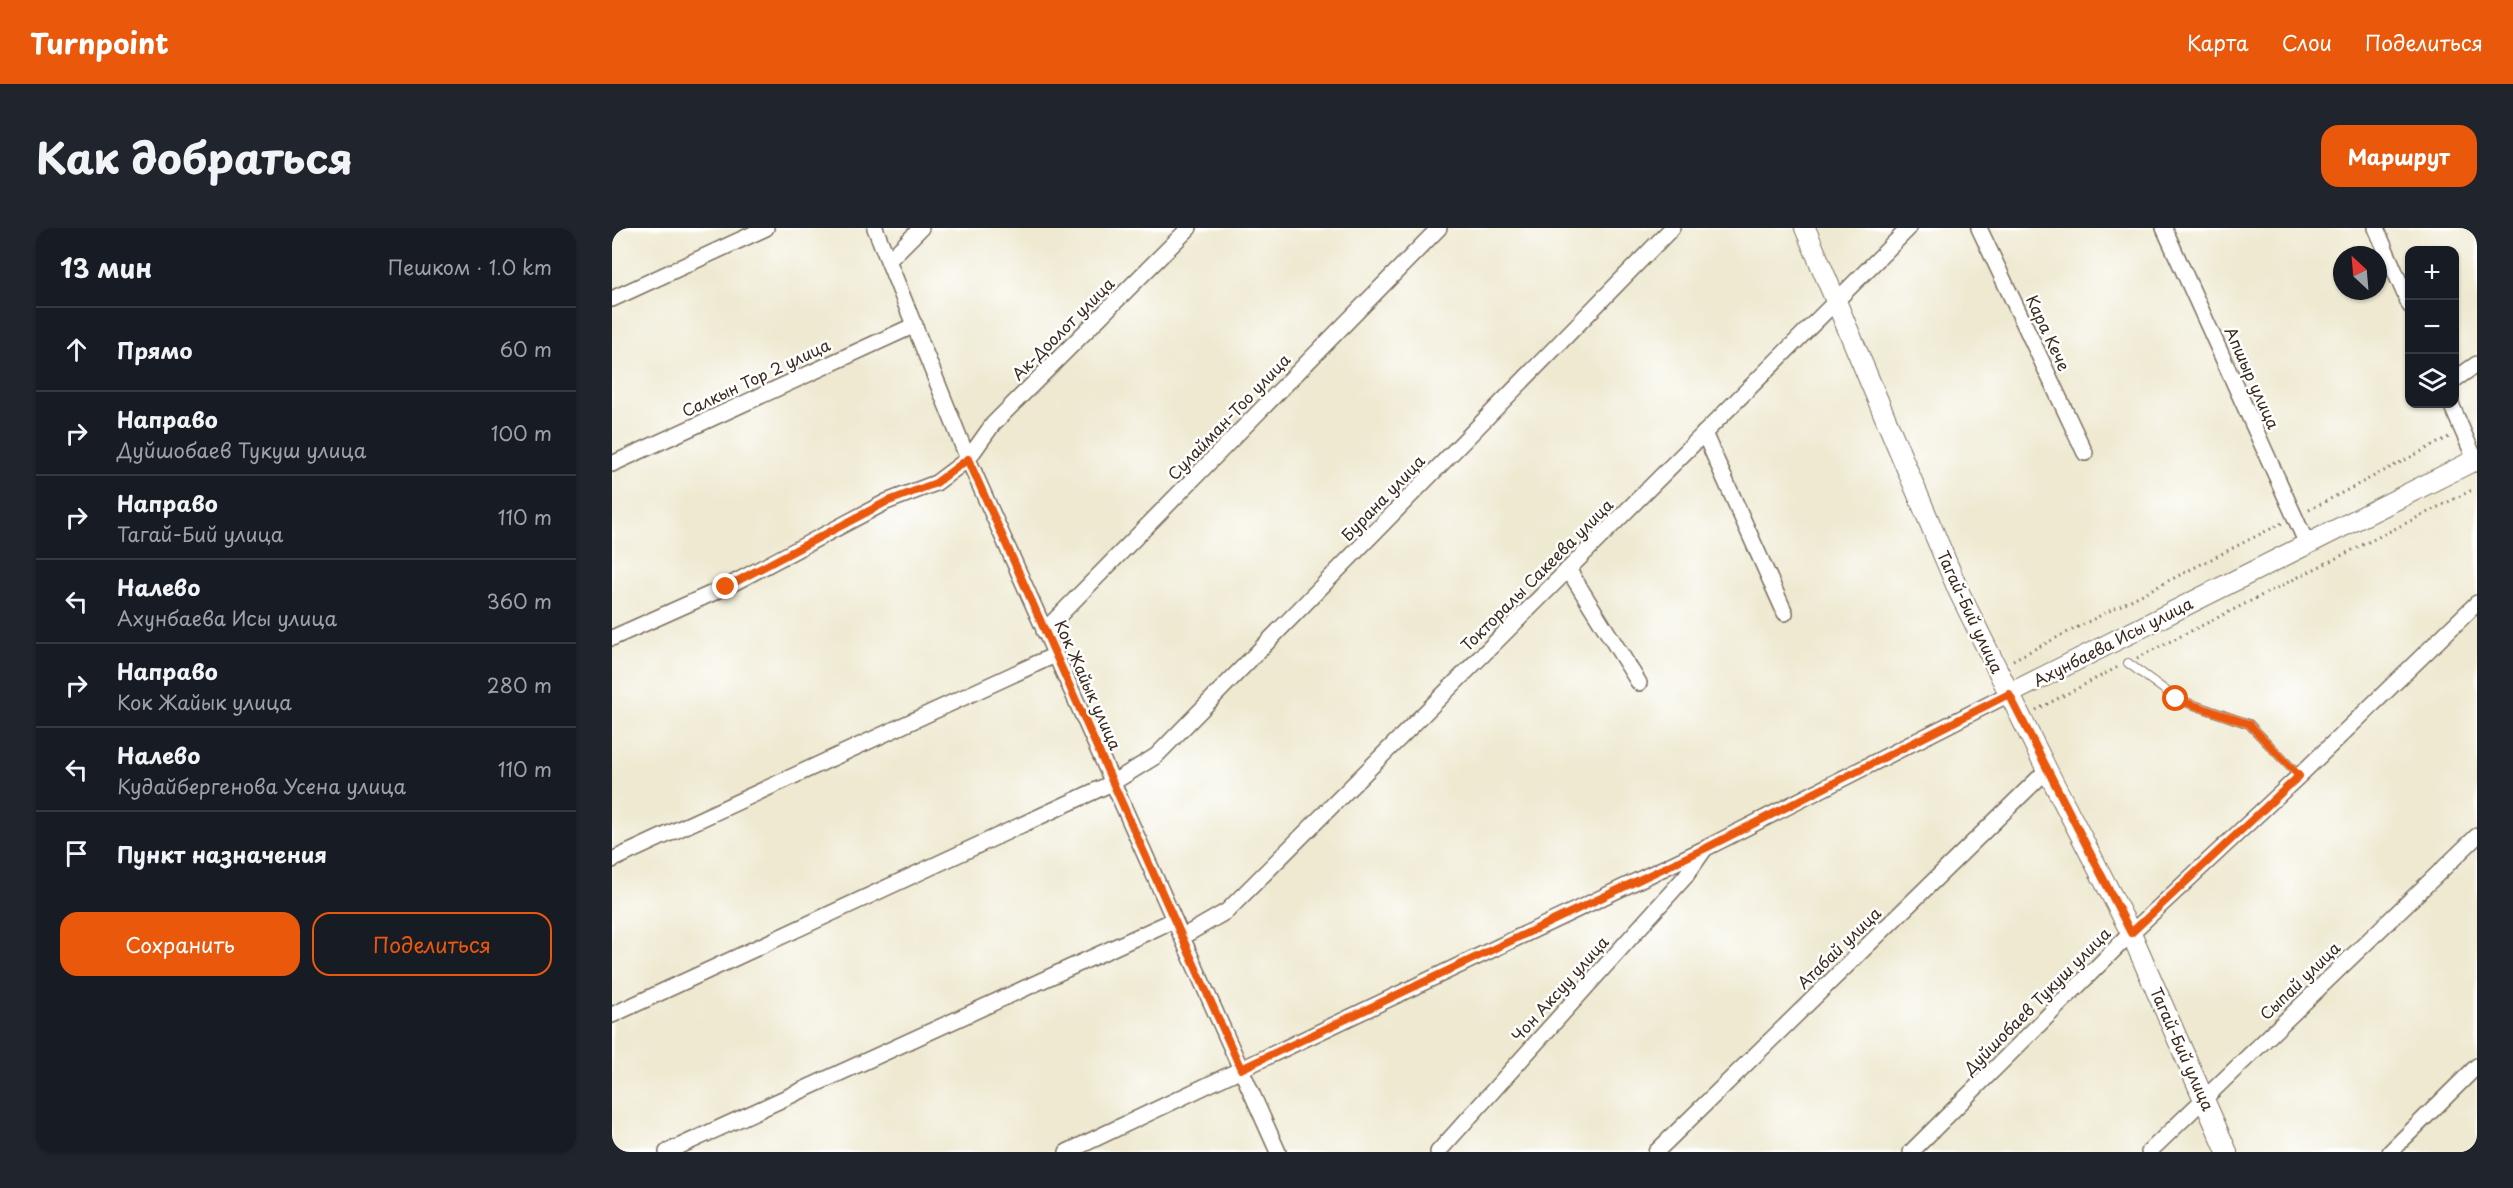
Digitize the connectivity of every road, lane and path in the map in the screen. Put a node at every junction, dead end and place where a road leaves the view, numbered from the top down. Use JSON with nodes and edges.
{"nodes":[{"id":1,"x":766,"y":228,"type":"edge"},
{"id":2,"x":875,"y":228,"type":"edge"},
{"id":3,"x":921,"y":228,"type":"edge"},
{"id":4,"x":1189,"y":228,"type":"edge"},
{"id":5,"x":1438,"y":228,"type":"edge"},
{"id":6,"x":1672,"y":228,"type":"edge"},
{"id":7,"x":1805,"y":228,"type":"edge"},
{"id":8,"x":1909,"y":228,"type":"edge"},
{"id":9,"x":1979,"y":228,"type":"edge"},
{"id":10,"x":2164,"y":228,"type":"edge"},
{"id":11,"x":2376,"y":228,"type":"edge"},
{"id":12,"x":890,"y":260,"type":"junction"},
{"id":13,"x":612,"y":299,"type":"edge"},
{"id":14,"x":2406,"y":300,"type":"edge"},
{"id":15,"x":1835,"y":301,"type":"junction"},
{"id":16,"x":915,"y":325,"type":"junction"},
{"id":17,"x":2477,"y":364,"type":"edge"},
{"id":18,"x":2459,"y":377,"type":"edge"},
{"id":19,"x":2453,"y":408,"type":"edge"},
{"id":20,"x":1704,"y":433,"type":"junction"},
{"id":21,"x":2452,"y":435,"type":"dead end"},
{"id":22,"x":2085,"y":453,"type":"dead end"},
{"id":23,"x":968,"y":459,"type":"junction"},
{"id":24,"x":2476,"y":461,"type":"edge"},
{"id":25,"x":612,"y":464,"type":"edge"},
{"id":26,"x":2474,"y":489,"type":"dead end"},
{"id":27,"x":2295,"y":517,"type":"junction"},
{"id":28,"x":2307,"y":544,"type":"junction"},
{"id":29,"x":1568,"y":569,"type":"junction"},
{"id":30,"x":2477,"y":603,"type":"edge"},
{"id":31,"x":1785,"y":613,"type":"dead end"},
{"id":32,"x":1044,"y":631,"type":"junction"},
{"id":33,"x":612,"y":638,"type":"edge"},
{"id":34,"x":1055,"y":655,"type":"junction"},
{"id":35,"x":2013,"y":660,"type":"dead end"},
{"id":36,"x":2128,"y":663,"type":"junction"},
{"id":37,"x":1639,"y":682,"type":"dead end"},
{"id":38,"x":2009,"y":694,"type":"junction"},
{"id":39,"x":2037,"y":708,"type":"dead end"},
{"id":40,"x":2047,"y":770,"type":"junction"},
{"id":41,"x":2299,"y":776,"type":"junction"},
{"id":42,"x":1112,"y":783,"type":"junction"},
{"id":43,"x":2477,"y":836,"type":"edge"},
{"id":44,"x":1706,"y":848,"type":"junction"},
{"id":45,"x":612,"y":860,"type":"edge"},
{"id":46,"x":1174,"y":920,"type":"junction"},
{"id":47,"x":2131,"y":933,"type":"junction"},
{"id":48,"x":1182,"y":937,"type":"junction"},
{"id":49,"x":612,"y":1015,"type":"edge"},
{"id":50,"x":2477,"y":1066,"type":"edge"},
{"id":51,"x":1241,"y":1069,"type":"junction"},
{"id":52,"x":2204,"y":1098,"type":"junction"},
{"id":53,"x":667,"y":1152,"type":"edge"},
{"id":54,"x":1067,"y":1152,"type":"edge"},
{"id":55,"x":1278,"y":1152,"type":"edge"},
{"id":56,"x":1438,"y":1152,"type":"edge"},
{"id":57,"x":1656,"y":1152,"type":"edge"},
{"id":58,"x":1911,"y":1152,"type":"edge"},
{"id":59,"x":2149,"y":1152,"type":"edge"},
{"id":60,"x":2227,"y":1152,"type":"edge"},
{"id":61,"x":2390,"y":1152,"type":"edge"}],
"edges":[{"from":1,"to":13,"type":"street"},
{"from":2,"to":12,"type":"street","name":"Кок Жайык улица"},
{"from":3,"to":12,"type":"street"},
{"from":4,"to":23,"type":"street","name":"Ак-Доолот улица"},
{"from":5,"to":32,"type":"street","name":"Сулайман-Тоо улица"},
{"from":6,"to":42,"type":"street","name":"Бурана улица"},
{"from":7,"to":15,"type":"street","name":"Тагай-Бий улица"},
{"from":8,"to":15,"type":"street","name":"Токторалы Сакеева улица"},
{"from":9,"to":22,"type":"street","name":"Кара Кече"},
{"from":10,"to":27,"type":"street","name":"Апшыр улица"},
{"from":11,"to":14,"type":"street"},
{"from":12,"to":16,"type":"street","name":"Кок Жайык улица"},
{"from":15,"to":20,"type":"street","name":"Токторалы Сакеева улица"},
{"from":15,"to":38,"type":"street","name":"Тагай-Бий улица"},
{"from":16,"to":23,"type":"street","name":"Кок Жайык улица"},
{"from":16,"to":25,"type":"street","name":"Салкын Тор 2 улица"},
{"from":17,"to":18,"type":"street"},
{"from":19,"to":24,"type":"street"},
{"from":20,"to":29,"type":"street","name":"Токторалы Сакеева улица"},
{"from":20,"to":31,"type":"street"},
{"from":21,"to":27,"type":"path"},
{"from":23,"to":32,"type":"street","name":"Кок Жайык улица"},
{"from":23,"to":33,"type":"street","name":"Ак-Доолот улица"},
{"from":24,"to":28,"type":"street","name":"Ахунбаева Исы улица"},
{"from":26,"to":36,"type":"path"},
{"from":27,"to":28,"type":"street","name":"Апшыр улица"},
{"from":27,"to":35,"type":"path"},
{"from":28,"to":38,"type":"street","name":"Ахунбаева Исы улица"},
{"from":29,"to":37,"type":"street"},
{"from":29,"to":48,"type":"street","name":"Токторалы Сакеева улица"},
{"from":30,"to":41,"type":"street","name":"Дуйшобаев Тукуш улица"},
{"from":32,"to":34,"type":"street","name":"Кок Жайык улица"},
{"from":34,"to":42,"type":"street","name":"Кок Жайык улица"},
{"from":34,"to":45,"type":"street"},
{"from":36,"to":39,"type":"path"},
{"from":36,"to":41,"type":"lane"},
{"from":38,"to":40,"type":"street","name":"Тагай-Бий улица"},
{"from":38,"to":44,"type":"street","name":"Ахунбаева Исы улица"},
{"from":40,"to":47,"type":"street","name":"Тагай-Бий улица"},
{"from":40,"to":57,"type":"street","name":"Атабай улица"},
{"from":41,"to":47,"type":"street","name":"Дуйшобаев Тукуш улица"},
{"from":42,"to":46,"type":"street","name":"Кок Жайык улица"},
{"from":42,"to":49,"type":"street","name":"Бурана улица"},
{"from":43,"to":52,"type":"street","name":"Сыпай улица"},
{"from":44,"to":51,"type":"street","name":"Ахунбаева Исы улица"},
{"from":44,"to":56,"type":"street","name":"Чон Аксуу улица"},
{"from":46,"to":48,"type":"street","name":"Кок Жайык улица"},
{"from":46,"to":53,"type":"street"},
{"from":47,"to":52,"type":"street","name":"Тагай-Бий улица"},
{"from":47,"to":58,"type":"street","name":"Дуйшобаев Тукуш улица"},
{"from":48,"to":51,"type":"street","name":"Кок Жайык улица"},
{"from":50,"to":61,"type":"street"},
{"from":51,"to":54,"type":"street","name":"Ахунбаева Исы улица"},
{"from":51,"to":55,"type":"street","name":"Кок Жайык улица"},
{"from":52,"to":59,"type":"street","name":"Сыпай улица"},
{"from":52,"to":60,"type":"street","name":"Тагай-Бий улица"}]}
